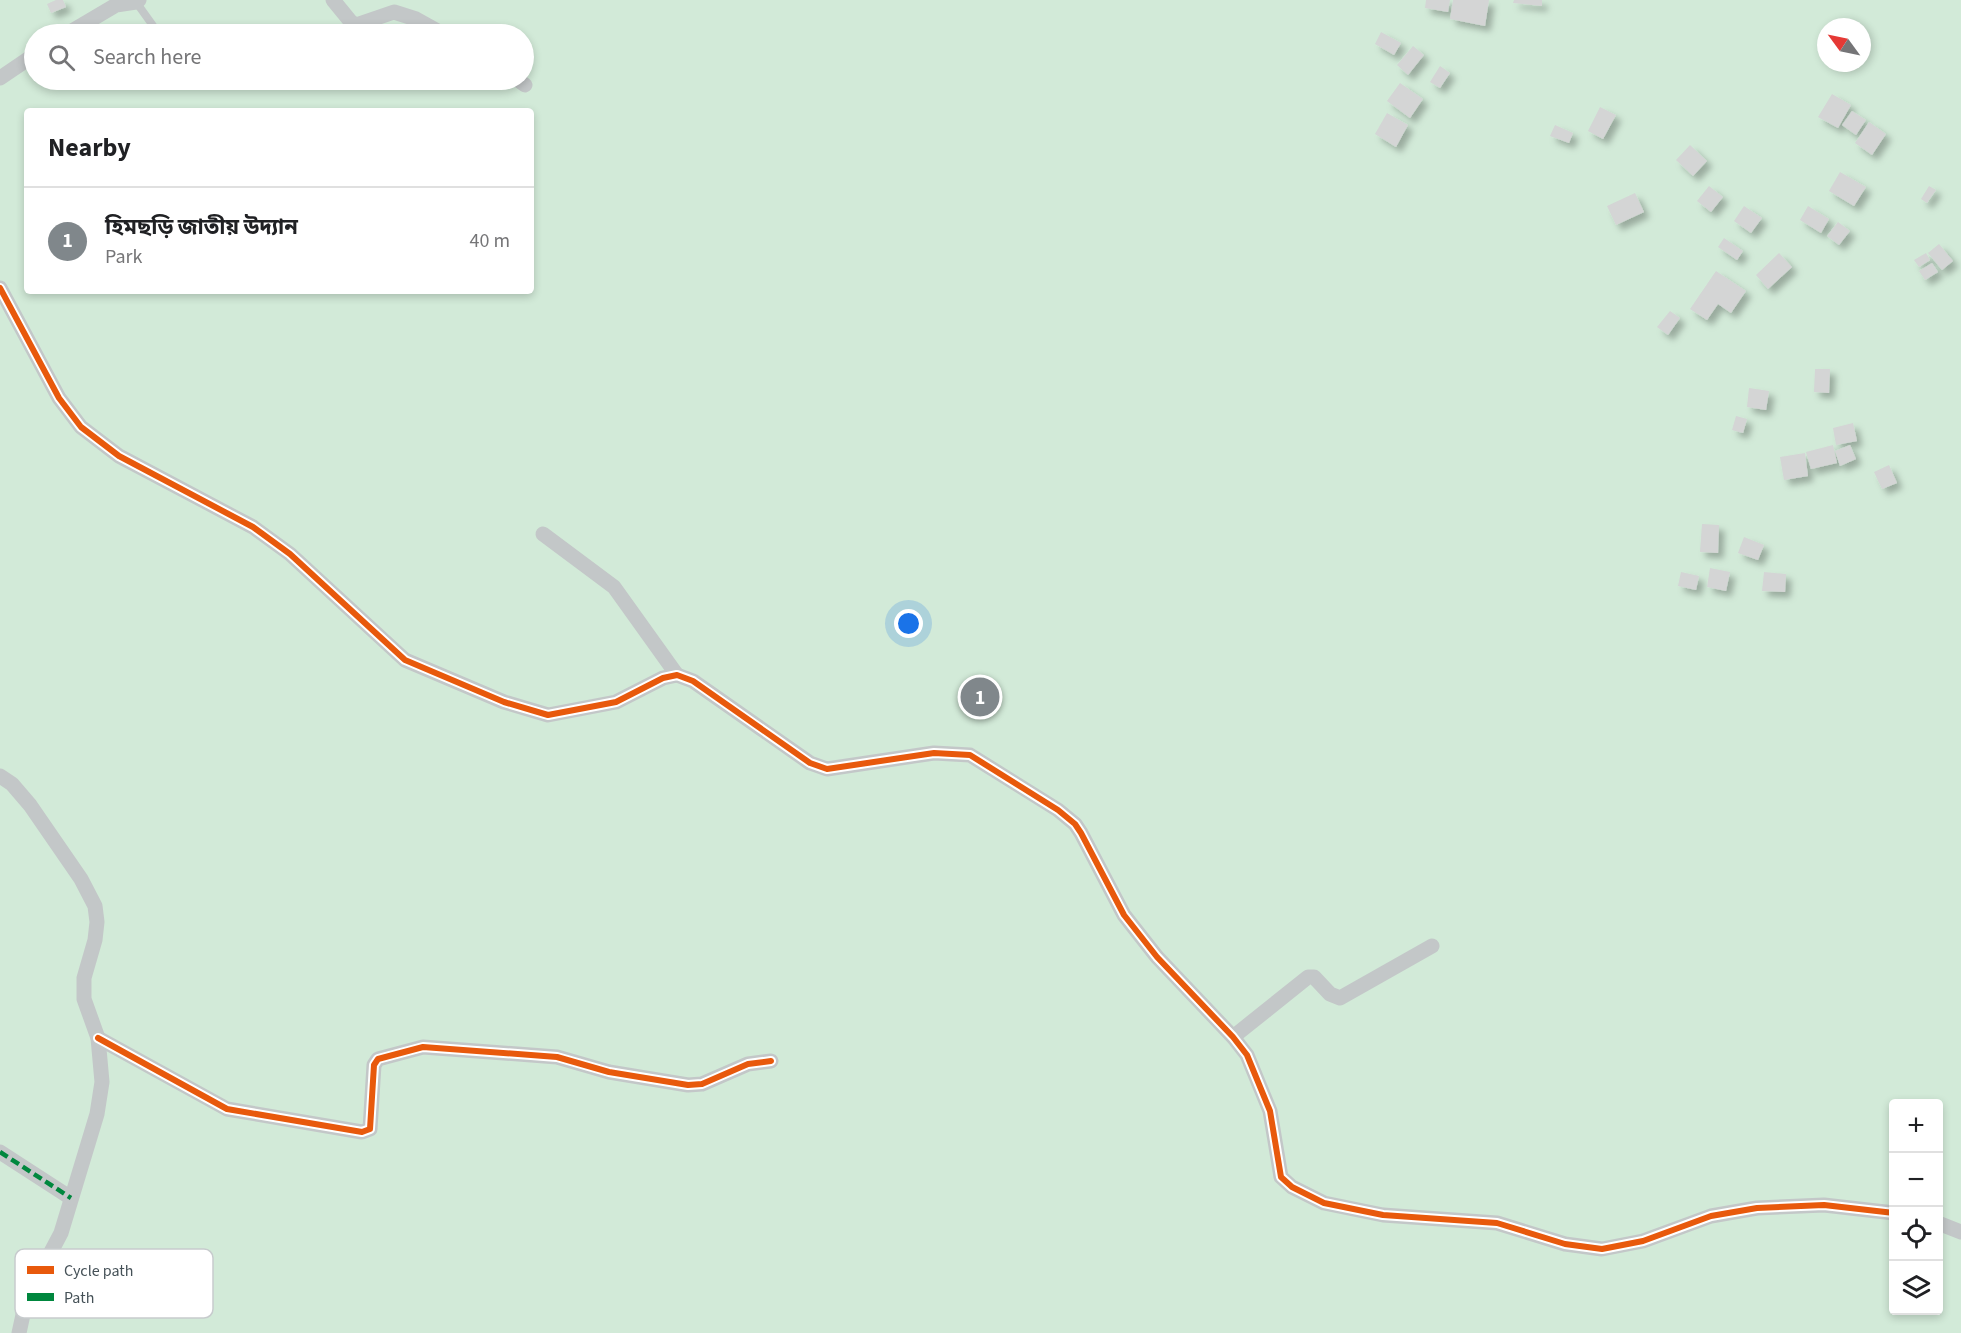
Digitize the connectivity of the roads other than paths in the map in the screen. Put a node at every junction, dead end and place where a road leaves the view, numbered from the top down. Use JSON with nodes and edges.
{"nodes":[{"id":1,"x":333,"y":0,"type":"edge"},
{"id":2,"x":137,"y":1,"type":"edge"},
{"id":3,"x":114,"y":3,"type":"edge"},
{"id":4,"x":81,"y":24,"type":"edge"},
{"id":5,"x":152,"y":24,"type":"edge"},
{"id":6,"x":354,"y":24,"type":"edge"},
{"id":7,"x":359,"y":24,"type":"edge"},
{"id":8,"x":425,"y":24,"type":"edge"},
{"id":9,"x":24,"y":62,"type":"edge"},
{"id":10,"x":0,"y":78,"type":"edge"},
{"id":11,"x":0,"y":288,"type":"edge"},
{"id":12,"x":543,"y":534,"type":"dead end"},
{"id":13,"x":677,"y":675,"type":"junction"},
{"id":14,"x":0,"y":776,"type":"edge"},
{"id":15,"x":1432,"y":946,"type":"dead end"},
{"id":16,"x":1233,"y":1037,"type":"junction"},
{"id":17,"x":98,"y":1038,"type":"junction"},
{"id":18,"x":771,"y":1061,"type":"dead end"},
{"id":19,"x":0,"y":1152,"type":"edge"},
{"id":20,"x":71,"y":1198,"type":"junction"},
{"id":21,"x":1889,"y":1213,"type":"edge"},
{"id":22,"x":1943,"y":1225,"type":"edge"},
{"id":23,"x":1961,"y":1232,"type":"edge"},
{"id":24,"x":53,"y":1249,"type":"edge"},
{"id":25,"x":23,"y":1318,"type":"edge"},
{"id":26,"x":19,"y":1333,"type":"edge"}],
"edges":[{"from":1,"to":6,"type":"street"},
{"from":2,"to":3,"type":"street"},
{"from":2,"to":5,"type":"lane"},
{"from":3,"to":4,"type":"street"},
{"from":7,"to":8,"type":"street"},
{"from":9,"to":10,"type":"street"},
{"from":11,"to":13,"type":"street"},
{"from":12,"to":13,"type":"street"},
{"from":13,"to":16,"type":"street"},
{"from":14,"to":17,"type":"street"},
{"from":15,"to":16,"type":"street"},
{"from":16,"to":21,"type":"street"},
{"from":17,"to":18,"type":"street"},
{"from":17,"to":20,"type":"street"},
{"from":19,"to":20,"type":"street"},
{"from":20,"to":24,"type":"street"},
{"from":22,"to":23,"type":"street"},
{"from":25,"to":26,"type":"street"}]}
